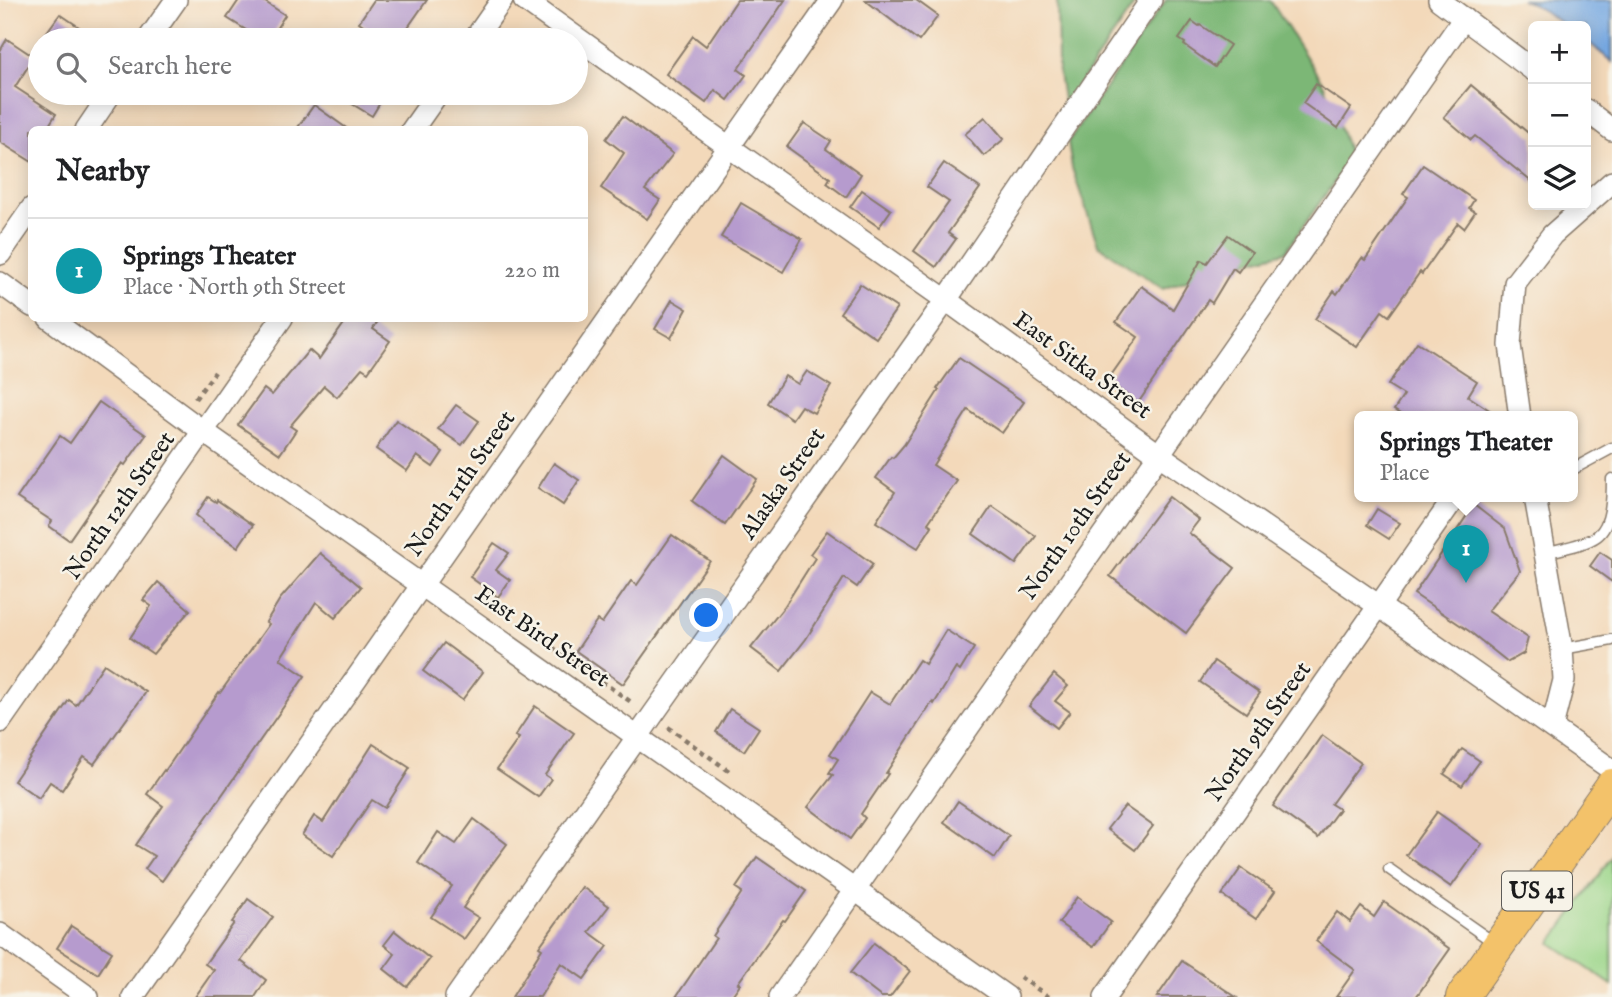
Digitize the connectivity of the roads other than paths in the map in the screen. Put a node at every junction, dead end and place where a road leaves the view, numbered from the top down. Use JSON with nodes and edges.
{"nodes":[{"id":1,"x":176,"y":0,"type":"edge"},
{"id":2,"x":502,"y":0,"type":"edge"},
{"id":3,"x":524,"y":0,"type":"edge"},
{"id":4,"x":832,"y":0,"type":"edge"},
{"id":5,"x":1151,"y":0,"type":"edge"},
{"id":6,"x":1439,"y":0,"type":"edge"},
{"id":7,"x":1464,"y":18,"type":"junction"},
{"id":8,"x":156,"y":28,"type":"edge"},
{"id":9,"x":482,"y":28,"type":"edge"},
{"id":10,"x":563,"y":28,"type":"edge"},
{"id":11,"x":588,"y":46,"type":"edge"},
{"id":12,"x":1528,"y":66,"type":"edge"},
{"id":13,"x":103,"y":105,"type":"edge"},
{"id":14,"x":430,"y":105,"type":"edge"},
{"id":15,"x":1591,"y":114,"type":"edge"},
{"id":16,"x":89,"y":126,"type":"edge"},
{"id":17,"x":415,"y":126,"type":"edge"},
{"id":18,"x":1612,"y":130,"type":"edge"},
{"id":19,"x":729,"y":147,"type":"junction"},
{"id":20,"x":1612,"y":182,"type":"edge"},
{"id":21,"x":28,"y":214,"type":"edge"},
{"id":22,"x":0,"y":254,"type":"edge"},
{"id":23,"x":0,"y":283,"type":"edge"},
{"id":24,"x":946,"y":300,"type":"junction"},
{"id":25,"x":28,"y":303,"type":"edge"},
{"id":26,"x":54,"y":322,"type":"edge"},
{"id":27,"x":279,"y":322,"type":"edge"},
{"id":28,"x":1516,"y":411,"type":"edge"},
{"id":29,"x":204,"y":432,"type":"junction"},
{"id":30,"x":1612,"y":448,"type":"edge"},
{"id":31,"x":1158,"y":454,"type":"junction"},
{"id":32,"x":1578,"y":466,"type":"edge"},
{"id":33,"x":1612,"y":479,"type":"edge"},
{"id":34,"x":1452,"y":502,"type":"edge"},
{"id":35,"x":1536,"y":502,"type":"edge"},
{"id":36,"x":1545,"y":553,"type":"junction"},
{"id":37,"x":423,"y":585,"type":"junction"},
{"id":38,"x":1379,"y":606,"type":"junction"},
{"id":39,"x":1612,"y":640,"type":"edge"},
{"id":40,"x":1562,"y":649,"type":"junction"},
{"id":41,"x":0,"y":722,"type":"edge"},
{"id":42,"x":1552,"y":727,"type":"junction"},
{"id":43,"x":637,"y":736,"type":"junction"},
{"id":44,"x":1612,"y":770,"type":"edge"},
{"id":45,"x":1612,"y":785,"type":"edge"},
{"id":46,"x":1389,"y":869,"type":"dead end"},
{"id":47,"x":854,"y":890,"type":"junction"},
{"id":48,"x":0,"y":934,"type":"edge"},
{"id":49,"x":1498,"y":946,"type":"junction"},
{"id":50,"x":88,"y":997,"type":"edge"},
{"id":51,"x":133,"y":997,"type":"edge"},
{"id":52,"x":456,"y":997,"type":"edge"},
{"id":53,"x":780,"y":997,"type":"edge"},
{"id":54,"x":1007,"y":997,"type":"edge"},
{"id":55,"x":1105,"y":997,"type":"edge"},
{"id":56,"x":1462,"y":997,"type":"edge"}],
"edges":[{"from":1,"to":8,"type":"street"},
{"from":2,"to":9,"type":"street"},
{"from":3,"to":10,"type":"street","name":"East Sitka Street"},
{"from":4,"to":19,"type":"street","name":"North 11th Street"},
{"from":5,"to":24,"type":"street","name":"Alaska Street"},
{"from":6,"to":7,"type":"street"},
{"from":7,"to":12,"type":"street"},
{"from":7,"to":31,"type":"street","name":"North 10th Street"},
{"from":11,"to":19,"type":"street","name":"East Sitka Street"},
{"from":13,"to":16,"type":"street"},
{"from":14,"to":17,"type":"street"},
{"from":15,"to":18,"type":"street"},
{"from":19,"to":24,"type":"street","name":"East Sitka Street"},
{"from":19,"to":37,"type":"street","name":"North 11th Street"},
{"from":20,"to":28,"type":"street"},
{"from":21,"to":22,"type":"street"},
{"from":23,"to":25,"type":"street"},
{"from":24,"to":31,"type":"street","name":"East Sitka Street"},
{"from":24,"to":43,"type":"street","name":"Alaska Street"},
{"from":26,"to":29,"type":"street","name":"East Bird Street"},
{"from":27,"to":29,"type":"street","name":"North 12th Street"},
{"from":29,"to":37,"type":"street","name":"East Bird Street"},
{"from":29,"to":41,"type":"street","name":"North 12th Street"},
{"from":30,"to":32,"type":"lane"},
{"from":31,"to":38,"type":"street","name":"East Sitka Street"},
{"from":31,"to":47,"type":"street","name":"North 10th Street"},
{"from":33,"to":36,"type":"lane"},
{"from":34,"to":38,"type":"street","name":"North 9th Street"},
{"from":35,"to":36,"type":"street"},
{"from":36,"to":40,"type":"street"},
{"from":37,"to":43,"type":"street","name":"East Bird Street"},
{"from":37,"to":51,"type":"street","name":"North 11th Street"},
{"from":38,"to":42,"type":"street","name":"East Sitka Street"},
{"from":38,"to":55,"type":"street","name":"North 9th Street"},
{"from":39,"to":40,"type":"lane"},
{"from":40,"to":42,"type":"street"},
{"from":42,"to":44,"type":"street","name":"East Sitka Street"},
{"from":43,"to":47,"type":"street","name":"East Bird Street"},
{"from":43,"to":52,"type":"street","name":"Alaska Street"},
{"from":45,"to":49,"type":"main road","number":"US 41"},
{"from":46,"to":49,"type":"lane"},
{"from":47,"to":53,"type":"street","name":"North 10th Street"},
{"from":47,"to":54,"type":"street","name":"East Bird Street"},
{"from":48,"to":50,"type":"street"},
{"from":49,"to":56,"type":"main road","number":"US 41"}]}
